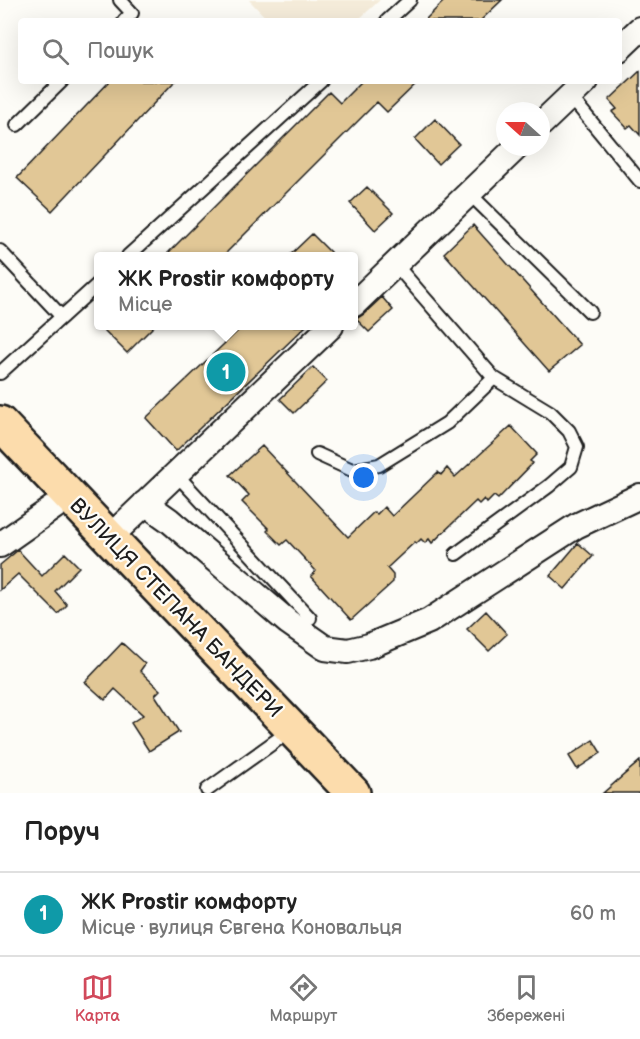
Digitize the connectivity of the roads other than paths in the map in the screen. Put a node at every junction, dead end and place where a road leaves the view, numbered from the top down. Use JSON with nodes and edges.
{"nodes":[{"id":1,"x":120,"y":0,"type":"edge"},
{"id":2,"x":410,"y":0,"type":"edge"},
{"id":3,"x":127,"y":18,"type":"edge"},
{"id":4,"x":390,"y":18,"type":"edge"},
{"id":5,"x":640,"y":29,"type":"edge"},
{"id":6,"x":622,"y":46,"type":"edge"},
{"id":7,"x":59,"y":84,"type":"edge"},
{"id":8,"x":318,"y":84,"type":"edge"},
{"id":9,"x":578,"y":89,"type":"edge"},
{"id":10,"x":550,"y":115,"type":"edge"},
{"id":11,"x":17,"y":125,"type":"dead end"},
{"id":12,"x":508,"y":156,"type":"edge"},
{"id":13,"x":640,"y":181,"type":"edge"},
{"id":14,"x":469,"y":193,"type":"junction"},
{"id":15,"x":0,"y":251,"type":"edge"},
{"id":16,"x":132,"y":252,"type":"edge"},
{"id":17,"x":395,"y":264,"type":"junction"},
{"id":18,"x":94,"y":288,"type":"edge"},
{"id":19,"x":358,"y":300,"type":"edge"},
{"id":20,"x":590,"y":312,"type":"dead end"},
{"id":21,"x":62,"y":317,"type":"junction"},
{"id":22,"x":327,"y":330,"type":"edge"},
{"id":23,"x":0,"y":373,"type":"edge"},
{"id":24,"x":494,"y":378,"type":"junction"},
{"id":25,"x":0,"y":423,"type":"edge"},
{"id":26,"x":317,"y":454,"type":"dead end"},
{"id":27,"x":176,"y":474,"type":"junction"},
{"id":28,"x":67,"y":495,"type":"junction"},
{"id":29,"x":640,"y":496,"type":"edge"},
{"id":30,"x":145,"y":503,"type":"junction"},
{"id":31,"x":24,"y":527,"type":"junction"},
{"id":32,"x":110,"y":537,"type":"junction"},
{"id":33,"x":0,"y":539,"type":"edge"},
{"id":34,"x":0,"y":545,"type":"edge"},
{"id":35,"x":456,"y":554,"type":"dead end"},
{"id":36,"x":310,"y":618,"type":"dead end"},
{"id":37,"x":292,"y":729,"type":"junction"},
{"id":38,"x":207,"y":790,"type":"dead end"},
{"id":39,"x":353,"y":793,"type":"edge"}],
"edges":[{"from":1,"to":3,"type":"lane"},
{"from":2,"to":4,"type":"lane"},
{"from":5,"to":6,"type":"street"},
{"from":7,"to":11,"type":"lane"},
{"from":8,"to":16,"type":"lane"},
{"from":9,"to":10,"type":"street"},
{"from":9,"to":13,"type":"lane"},
{"from":12,"to":14,"type":"street"},
{"from":14,"to":17,"type":"street"},
{"from":14,"to":20,"type":"lane"},
{"from":15,"to":21,"type":"lane"},
{"from":17,"to":19,"type":"street"},
{"from":17,"to":24,"type":"lane"},
{"from":18,"to":21,"type":"lane"},
{"from":21,"to":23,"type":"lane"},
{"from":22,"to":27,"type":"street"},
{"from":24,"to":26,"type":"lane"},
{"from":24,"to":35,"type":"lane"},
{"from":25,"to":28,"type":"main road","name":"ВУЛИЦЯ СТЕПАНА БАНДЕРИ"},
{"from":27,"to":30,"type":"street"},
{"from":27,"to":36,"type":"lane"},
{"from":28,"to":31,"type":"street"},
{"from":28,"to":32,"type":"main road","name":"ВУЛИЦЯ СТЕПАНА БАНДЕРИ"},
{"from":29,"to":30,"type":"street"},
{"from":30,"to":32,"type":"street"},
{"from":31,"to":33,"type":"lane"},
{"from":31,"to":34,"type":"street"},
{"from":32,"to":37,"type":"main road","name":"ВУЛИЦЯ СТЕПАНА БАНДЕРИ"},
{"from":37,"to":38,"type":"lane"},
{"from":37,"to":39,"type":"main road","name":"ВУЛИЦЯ СТЕПАНА БАНДЕРИ"}]}
